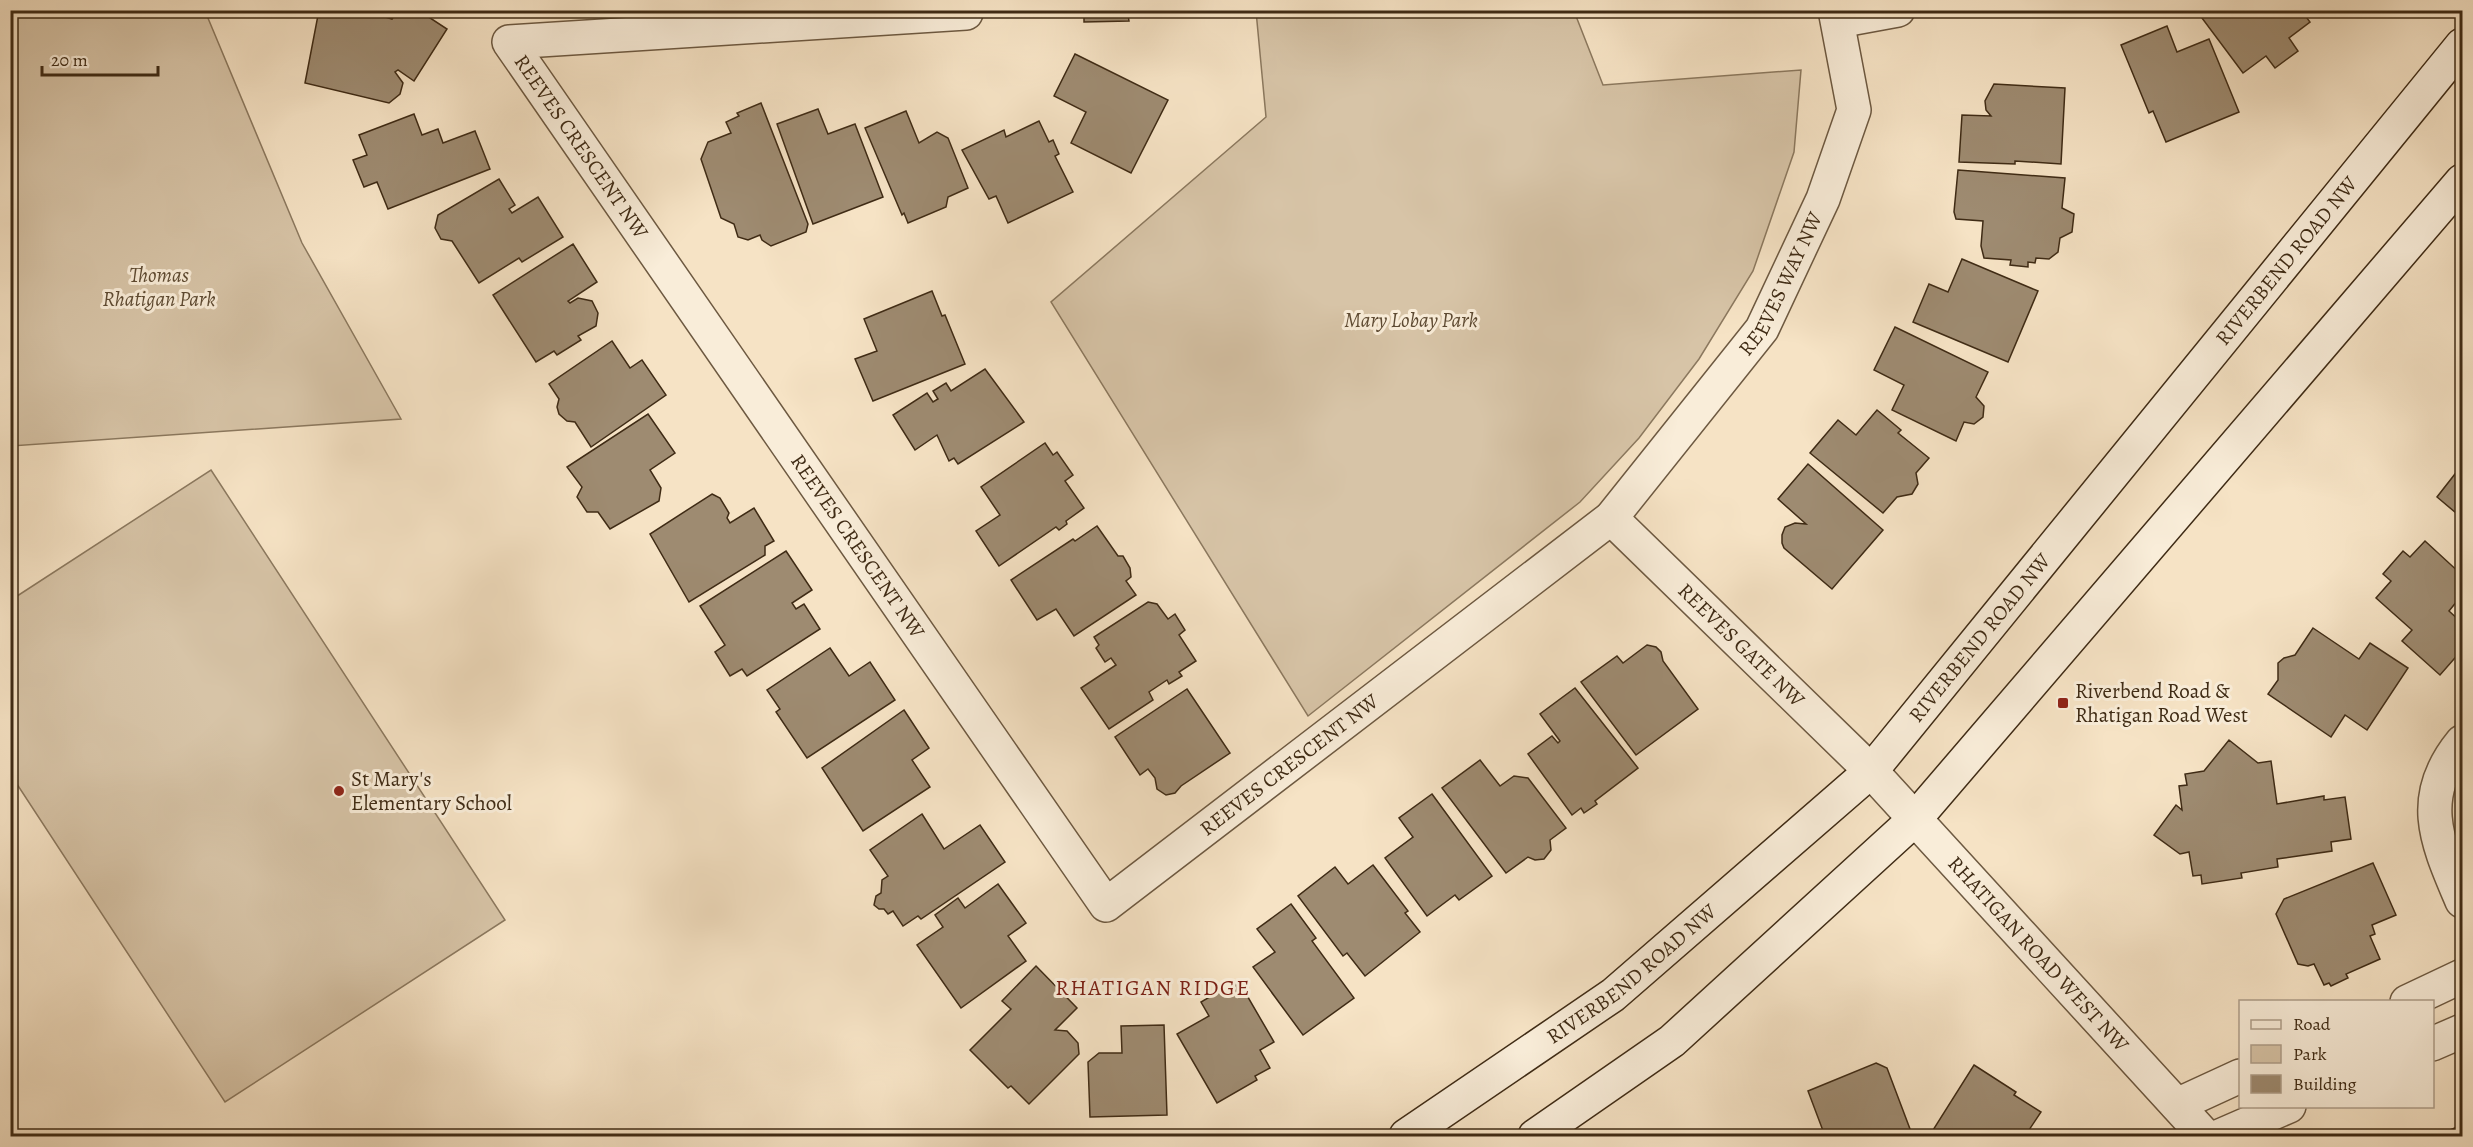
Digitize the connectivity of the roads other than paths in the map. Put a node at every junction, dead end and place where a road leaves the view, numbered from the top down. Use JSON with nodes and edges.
{"nodes":[{"id":1,"x":1898,"y":10,"type":"edge"},
{"id":2,"x":966,"y":13,"type":"dead end"},
{"id":3,"x":1837,"y":16,"type":"edge"},
{"id":4,"x":2463,"y":45,"type":"edge"},
{"id":5,"x":2463,"y":181,"type":"edge"},
{"id":6,"x":1611,"y":518,"type":"junction"},
{"id":7,"x":2463,"y":742,"type":"edge"},
{"id":8,"x":1871,"y":771,"type":"junction"},
{"id":9,"x":1914,"y":820,"type":"junction"},
{"id":10,"x":2463,"y":901,"type":"edge"},
{"id":11,"x":2463,"y":976,"type":"edge"},
{"id":12,"x":2411,"y":1000,"type":"edge"},
{"id":13,"x":2463,"y":1031,"type":"edge"},
{"id":14,"x":2434,"y":1044,"type":"edge"},
{"id":15,"x":2239,"y":1077,"type":"edge"},
{"id":16,"x":2177,"y":1105,"type":"junction"},
{"id":17,"x":2287,"y":1108,"type":"edge"},
{"id":18,"x":1406,"y":1137,"type":"edge"},
{"id":19,"x":1535,"y":1137,"type":"edge"},
{"id":20,"x":2205,"y":1137,"type":"edge"},
{"id":21,"x":2220,"y":1137,"type":"edge"}],
"edges":[{"from":1,"to":3,"type":"street"},
{"from":2,"to":6,"type":"street","name":"REEVES CRESCENT NW"},
{"from":3,"to":6,"type":"street","name":"REEVES WAY NW"},
{"from":4,"to":8,"type":"street","name":"RIVERBEND ROAD NW"},
{"from":5,"to":9,"type":"street"},
{"from":6,"to":8,"type":"street","name":"REEVES GATE NW"},
{"from":7,"to":10,"type":"street"},
{"from":8,"to":9,"type":"street","name":"RHATIGAN ROAD WEST NW"},
{"from":8,"to":18,"type":"street","name":"RIVERBEND ROAD NW"},
{"from":9,"to":16,"type":"street","name":"RHATIGAN ROAD WEST NW"},
{"from":9,"to":19,"type":"street"},
{"from":11,"to":12,"type":"street"},
{"from":13,"to":14,"type":"street"},
{"from":15,"to":16,"type":"street"},
{"from":16,"to":20,"type":"street","name":"RHATIGAN ROAD WEST NW"},
{"from":17,"to":21,"type":"street"}]}
